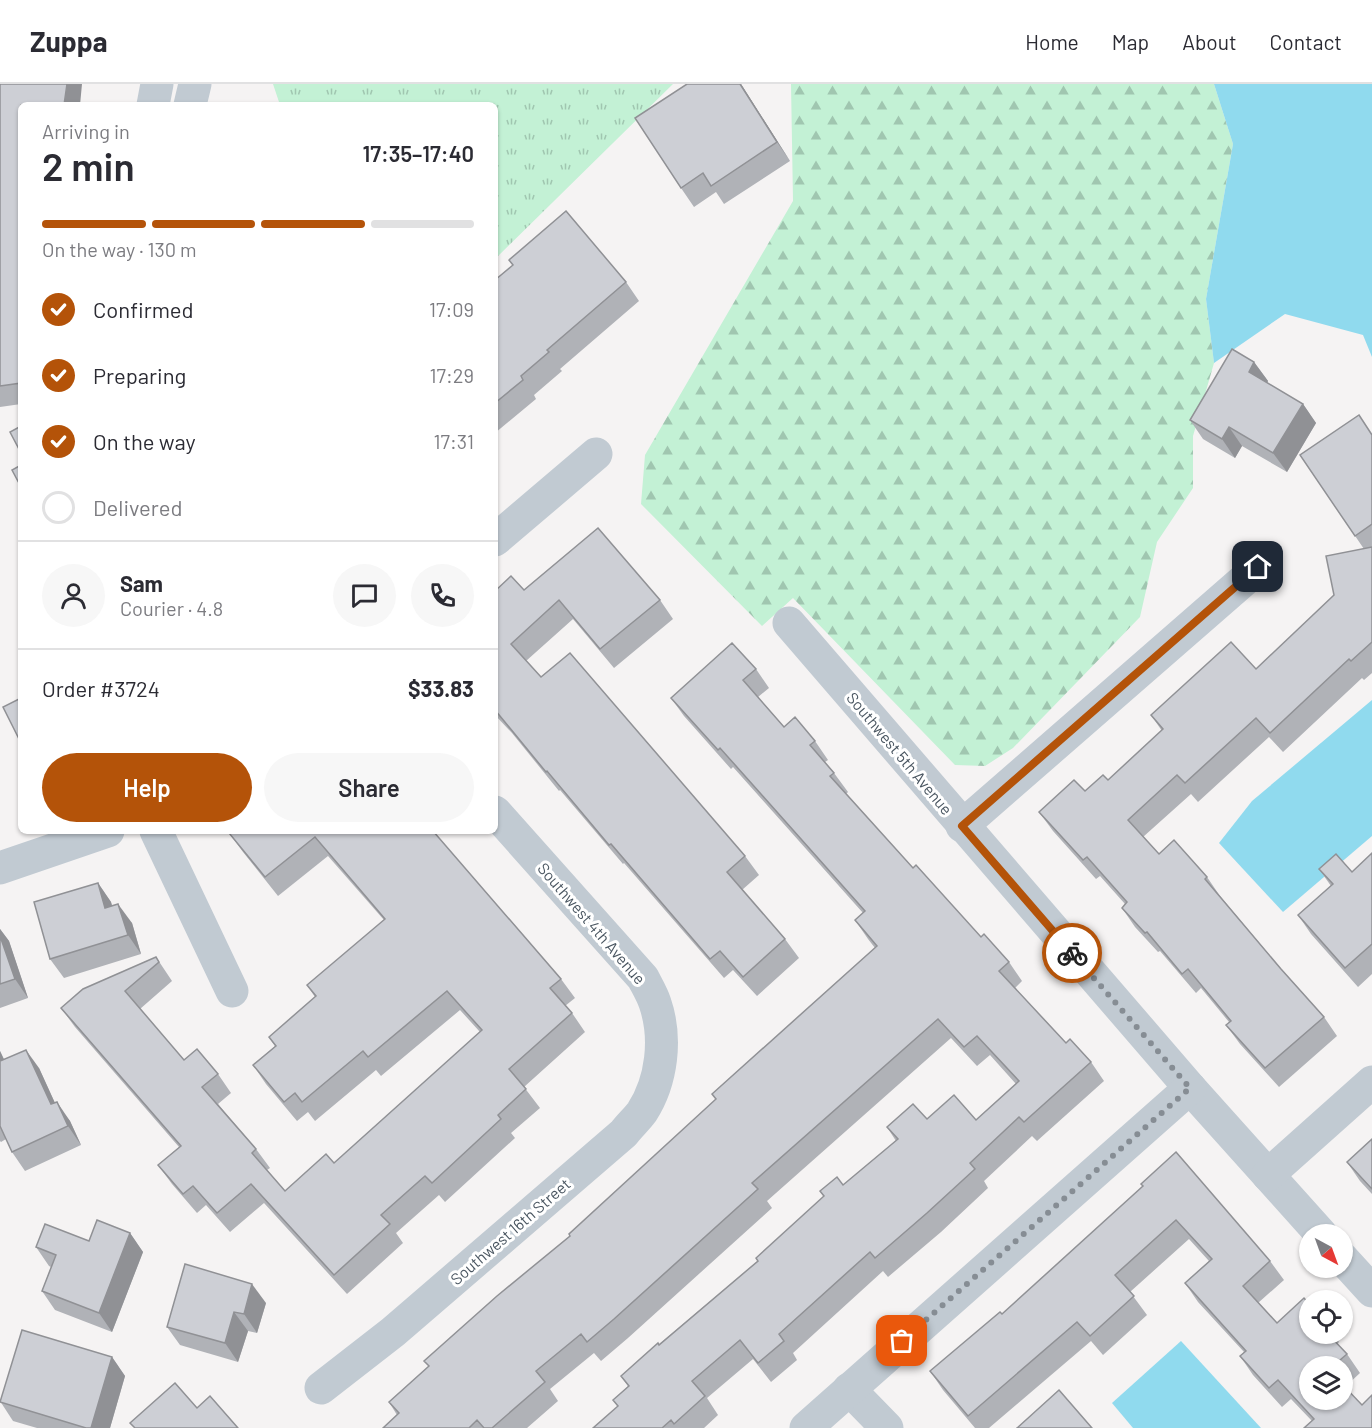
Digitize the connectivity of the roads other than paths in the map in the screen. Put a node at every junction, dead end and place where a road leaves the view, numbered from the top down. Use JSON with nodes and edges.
{"nodes":[{"id":1,"x":157,"y":84,"type":"edge"},
{"id":2,"x":195,"y":84,"type":"edge"},
{"id":3,"x":154,"y":102,"type":"edge"},
{"id":4,"x":191,"y":102,"type":"edge"},
{"id":5,"x":596,"y":454,"type":"dead end"},
{"id":6,"x":498,"y":537,"type":"edge"},
{"id":7,"x":1258,"y":567,"type":"dead end"},
{"id":8,"x":789,"y":623,"type":"dead end"},
{"id":9,"x":498,"y":815,"type":"edge"},
{"id":10,"x":962,"y":826,"type":"junction"},
{"id":11,"x":99,"y":834,"type":"edge"},
{"id":12,"x":157,"y":834,"type":"edge"},
{"id":13,"x":0,"y":868,"type":"edge"},
{"id":14,"x":232,"y":991,"type":"dead end"},
{"id":15,"x":661,"y":1047,"type":"joint"},
{"id":16,"x":1372,"y":1082,"type":"edge"},
{"id":17,"x":1190,"y":1088,"type":"junction"},
{"id":18,"x":1268,"y":1175,"type":"junction"},
{"id":19,"x":1312,"y":1224,"type":"edge"},
{"id":20,"x":1353,"y":1270,"type":"edge"},
{"id":21,"x":1372,"y":1291,"type":"edge"},
{"id":22,"x":321,"y":1388,"type":"dead end"},
{"id":23,"x":849,"y":1389,"type":"junction"},
{"id":24,"x":806,"y":1428,"type":"edge"},
{"id":25,"x":887,"y":1428,"type":"edge"}],
"edges":[{"from":1,"to":3,"type":"street"},
{"from":2,"to":4,"type":"street"},
{"from":5,"to":6,"type":"street"},
{"from":7,"to":10,"type":"street"},
{"from":8,"to":10,"type":"street","name":"Southwest 5th Avenue"},
{"from":9,"to":15,"type":"street","name":"Southwest 4th Avenue"},
{"from":10,"to":17,"type":"street","name":"Southwest 5th Avenue"},
{"from":11,"to":13,"type":"street"},
{"from":12,"to":14,"type":"street"},
{"from":15,"to":22,"type":"street","name":"Southwest 16th Street"},
{"from":16,"to":18,"type":"street"},
{"from":17,"to":18,"type":"street","name":"Southwest 5th Avenue"},
{"from":17,"to":23,"type":"street"},
{"from":18,"to":19,"type":"street","name":"Southwest 5th Avenue"},
{"from":20,"to":21,"type":"street"},
{"from":23,"to":24,"type":"street"},
{"from":23,"to":25,"type":"street"}]}
